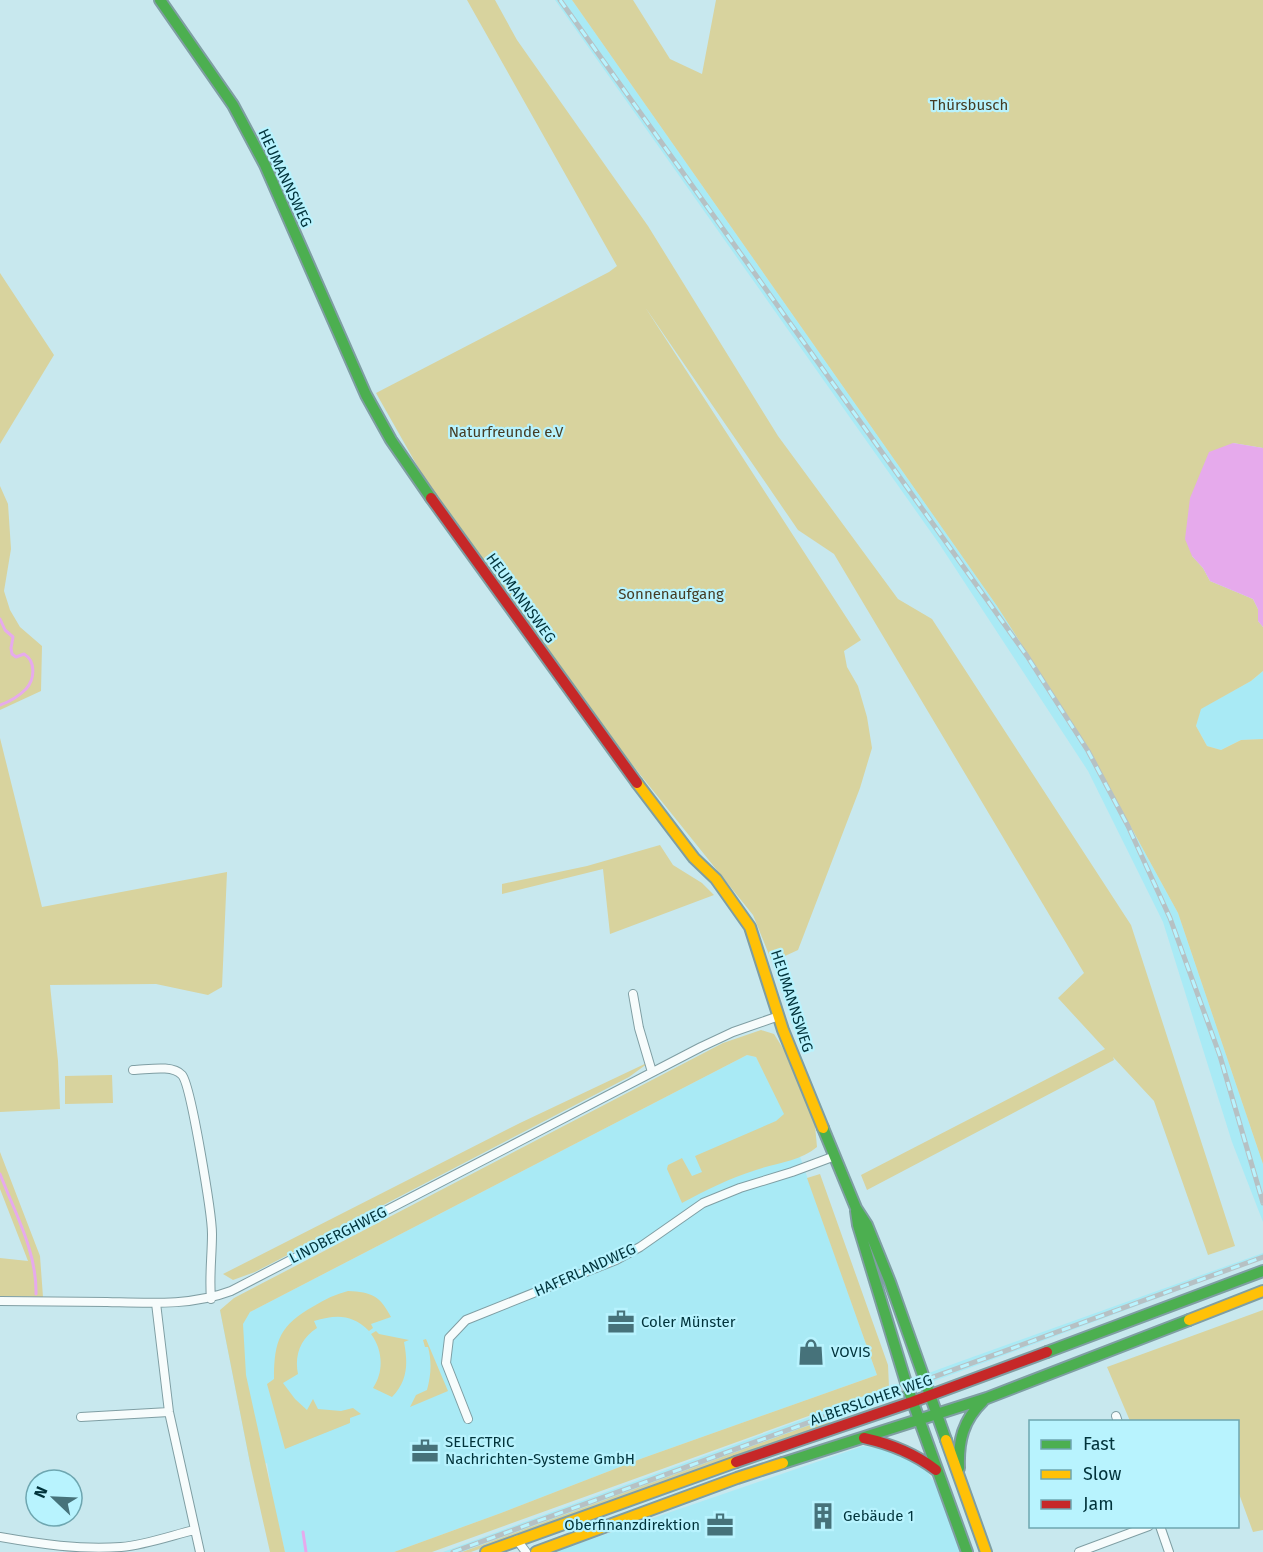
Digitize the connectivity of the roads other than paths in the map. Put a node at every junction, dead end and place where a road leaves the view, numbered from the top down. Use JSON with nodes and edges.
{"nodes":[{"id":1,"x":160,"y":0,"type":"edge"},
{"id":2,"x":633,"y":994,"type":"dead end"},
{"id":3,"x":779,"y":1016,"type":"junction"},
{"id":4,"x":133,"y":1070,"type":"dead end"},
{"id":5,"x":652,"y":1072,"type":"junction"},
{"id":6,"x":835,"y":1156,"type":"junction"},
{"id":7,"x":856,"y":1208,"type":"junction"},
{"id":8,"x":1263,"y":1271,"type":"edge"},
{"id":9,"x":1263,"y":1291,"type":"edge"},
{"id":10,"x":211,"y":1299,"type":"junction"},
{"id":11,"x":0,"y":1301,"type":"edge"},
{"id":12,"x":156,"y":1303,"type":"junction"},
{"id":13,"x":930,"y":1395,"type":"junction"},
{"id":14,"x":987,"y":1398,"type":"junction"},
{"id":15,"x":912,"y":1402,"type":"junction"},
{"id":16,"x":169,"y":1412,"type":"junction"},
{"id":17,"x":936,"y":1414,"type":"junction"},
{"id":18,"x":81,"y":1417,"type":"dead end"},
{"id":19,"x":468,"y":1419,"type":"dead end"},
{"id":20,"x":919,"y":1420,"type":"junction"},
{"id":21,"x":864,"y":1438,"type":"junction"},
{"id":22,"x":939,"y":1473,"type":"junction"},
{"id":23,"x":959,"y":1480,"type":"junction"},
{"id":24,"x":1146,"y":1528,"type":"edge"},
{"id":25,"x":1160,"y":1528,"type":"edge"},
{"id":26,"x":194,"y":1530,"type":"junction"},
{"id":27,"x":0,"y":1537,"type":"edge"},
{"id":28,"x":517,"y":1540,"type":"junction"},
{"id":29,"x":200,"y":1552,"type":"edge"},
{"id":30,"x":486,"y":1552,"type":"edge"},
{"id":31,"x":515,"y":1552,"type":"edge"},
{"id":32,"x":526,"y":1552,"type":"edge"},
{"id":33,"x":536,"y":1552,"type":"edge"},
{"id":34,"x":967,"y":1552,"type":"edge"},
{"id":35,"x":986,"y":1552,"type":"edge"},
{"id":36,"x":1079,"y":1552,"type":"edge"},
{"id":37,"x":1169,"y":1552,"type":"edge"}],
"edges":[{"from":1,"to":3,"type":"main road","name":"HEUMANNSWEG"},
{"from":2,"to":5,"type":"street"},
{"from":3,"to":5,"type":"street","name":"LINDBERGHWEG"},
{"from":3,"to":6,"type":"main road","name":"HEUMANNSWEG"},
{"from":4,"to":10,"type":"street"},
{"from":5,"to":10,"type":"street","name":"LINDBERGHWEG"},
{"from":6,"to":7,"type":"main road","name":"HEUMANNSWEG"},
{"from":6,"to":19,"type":"street","name":"HAFERLANDWEG"},
{"from":7,"to":13,"type":"main road","name":"HEUMANNSWEG"},
{"from":7,"to":15,"type":"main road","name":"HEUMANNSWEG"},
{"from":8,"to":13,"type":"main road","name":"ALBERSLOHER WEG"},
{"from":9,"to":14,"type":"main road"},
{"from":10,"to":12,"type":"street","name":"LINDBERGHWEG"},
{"from":11,"to":12,"type":"street","name":"LINDBERGHWEG"},
{"from":12,"to":16,"type":"street"},
{"from":13,"to":15,"type":"main road","name":"ALBERSLOHER WEG"},
{"from":13,"to":17,"type":"main road","name":"HEUMANNSWEG"},
{"from":14,"to":17,"type":"main road"},
{"from":14,"to":23,"type":"main road"},
{"from":15,"to":20,"type":"main road","name":"HEUMANNSWEG"},
{"from":15,"to":28,"type":"main road","name":"ALBERSLOHER WEG"},
{"from":16,"to":18,"type":"street"},
{"from":16,"to":26,"type":"street"},
{"from":17,"to":20,"type":"main road"},
{"from":17,"to":23,"type":"main road","name":"HEUMANNSWEG"},
{"from":20,"to":21,"type":"main road"},
{"from":20,"to":22,"type":"main road","name":"HEUMANNSWEG"},
{"from":21,"to":22,"type":"main road"},
{"from":21,"to":33,"type":"main road"},
{"from":22,"to":34,"type":"main road","name":"HEUMANNSWEG"},
{"from":23,"to":35,"type":"main road","name":"HEUMANNSWEG"},
{"from":24,"to":36,"type":"street"},
{"from":25,"to":37,"type":"street"},
{"from":26,"to":27,"type":"street"},
{"from":26,"to":29,"type":"street"},
{"from":28,"to":30,"type":"main road","name":"ALBERSLOHER WEG"},
{"from":28,"to":31,"type":"street"},
{"from":28,"to":32,"type":"street"}]}
